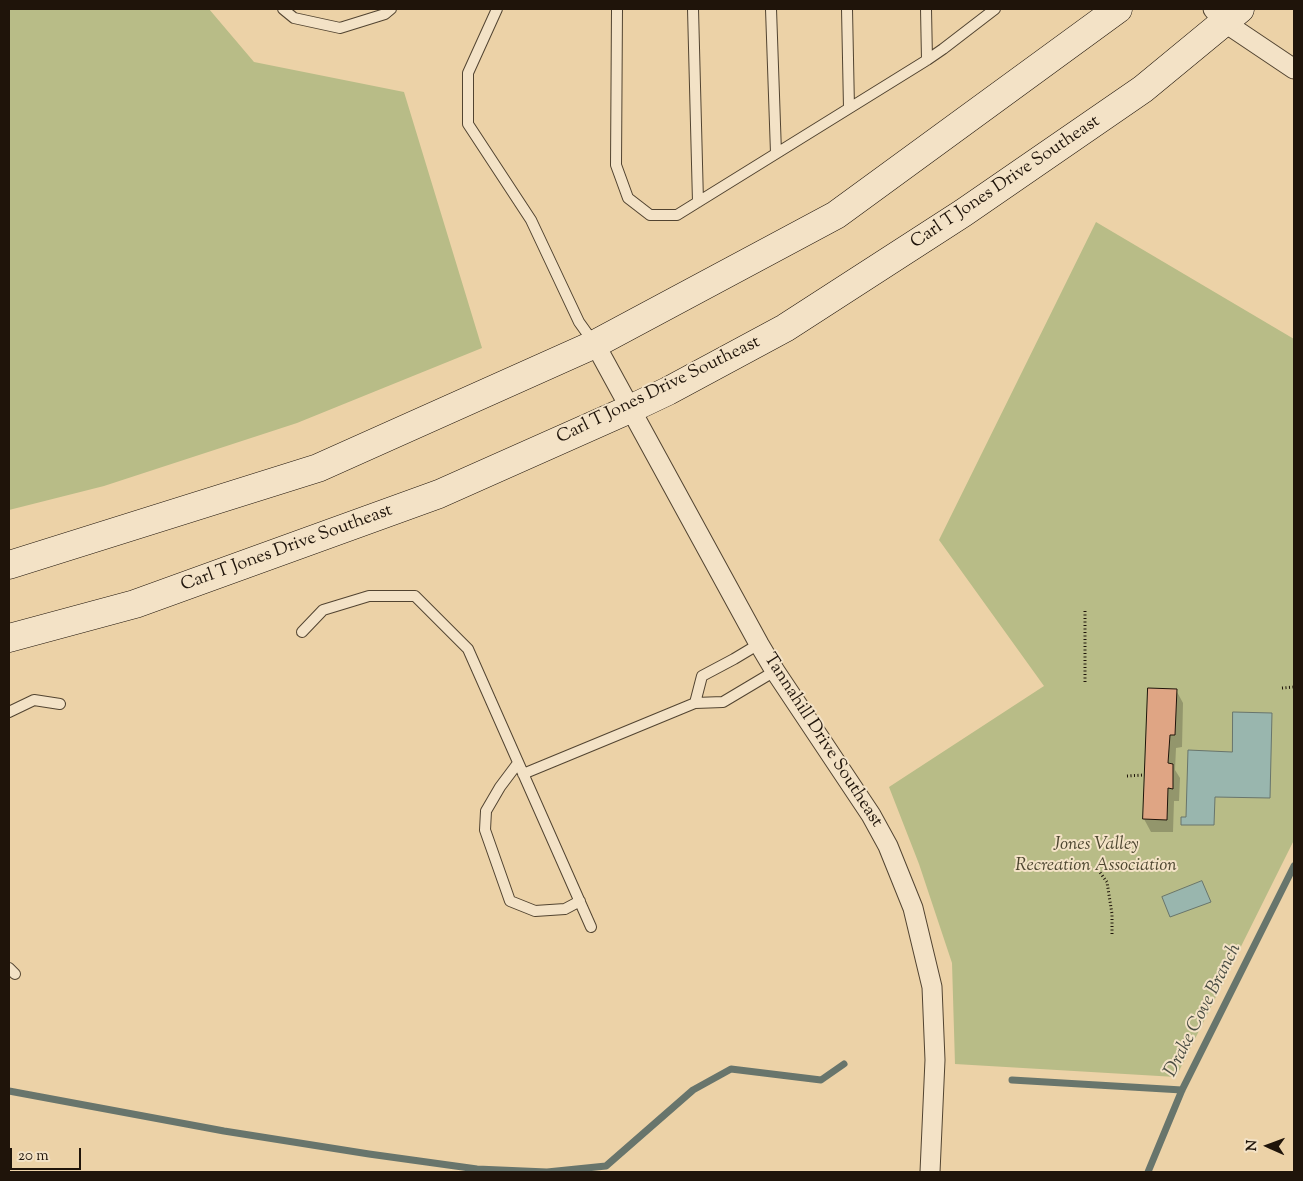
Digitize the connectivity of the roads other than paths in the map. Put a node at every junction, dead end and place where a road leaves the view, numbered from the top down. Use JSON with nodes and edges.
{"nodes":[{"id":1,"x":283,"y":9,"type":"edge"},
{"id":2,"x":391,"y":9,"type":"edge"},
{"id":3,"x":497,"y":9,"type":"edge"},
{"id":4,"x":616,"y":9,"type":"edge"},
{"id":5,"x":693,"y":9,"type":"edge"},
{"id":6,"x":771,"y":9,"type":"edge"},
{"id":7,"x":847,"y":9,"type":"edge"},
{"id":8,"x":926,"y":9,"type":"edge"},
{"id":9,"x":995,"y":9,"type":"edge"},
{"id":10,"x":1118,"y":9,"type":"edge"},
{"id":11,"x":1226,"y":13,"type":"edge"},
{"id":12,"x":927,"y":60,"type":"junction"},
{"id":13,"x":1294,"y":69,"type":"edge"},
{"id":14,"x":848,"y":108,"type":"junction"},
{"id":15,"x":776,"y":153,"type":"junction"},
{"id":16,"x":698,"y":202,"type":"junction"},
{"id":17,"x":595,"y":344,"type":"junction"},
{"id":18,"x":630,"y":409,"type":"junction"},
{"id":19,"x":9,"y":565,"type":"edge"},
{"id":20,"x":302,"y":632,"type":"dead end"},
{"id":21,"x":9,"y":638,"type":"edge"},
{"id":22,"x":759,"y":644,"type":"junction"},
{"id":23,"x":775,"y":671,"type":"junction"},
{"id":24,"x":695,"y":703,"type":"junction"},
{"id":25,"x":60,"y":704,"type":"dead end"},
{"id":26,"x":9,"y":712,"type":"edge"},
{"id":27,"x":518,"y":763,"type":"junction"},
{"id":28,"x":523,"y":774,"type":"junction"},
{"id":29,"x":580,"y":901,"type":"junction"},
{"id":30,"x":591,"y":927,"type":"dead end"},
{"id":31,"x":930,"y":1172,"type":"edge"}],
"edges":[{"from":1,"to":2,"type":"lane"},
{"from":3,"to":17,"type":"lane"},
{"from":4,"to":16,"type":"lane"},
{"from":5,"to":16,"type":"lane"},
{"from":6,"to":15,"type":"lane"},
{"from":7,"to":14,"type":"lane"},
{"from":8,"to":12,"type":"lane"},
{"from":9,"to":12,"type":"lane"},
{"from":10,"to":17,"type":"main road"},
{"from":11,"to":13,"type":"street"},
{"from":11,"to":18,"type":"main road","name":"Carl T Jones Drive Southeast"},
{"from":12,"to":14,"type":"lane"},
{"from":14,"to":15,"type":"lane"},
{"from":15,"to":16,"type":"lane"},
{"from":17,"to":18,"type":"street","name":"Tannahill Drive Southeast"},
{"from":17,"to":19,"type":"main road"},
{"from":18,"to":21,"type":"main road","name":"Carl T Jones Drive Southeast"},
{"from":18,"to":22,"type":"street","name":"Tannahill Drive Southeast"},
{"from":20,"to":27,"type":"lane"},
{"from":22,"to":23,"type":"street","name":"Tannahill Drive Southeast"},
{"from":22,"to":24,"type":"lane"},
{"from":23,"to":24,"type":"lane"},
{"from":23,"to":31,"type":"street","name":"Tannahill Drive Southeast"},
{"from":24,"to":28,"type":"lane"},
{"from":25,"to":26,"type":"lane"},
{"from":27,"to":28,"type":"lane"},
{"from":27,"to":29,"type":"lane"},
{"from":28,"to":29,"type":"lane"},
{"from":29,"to":30,"type":"lane"}]}
